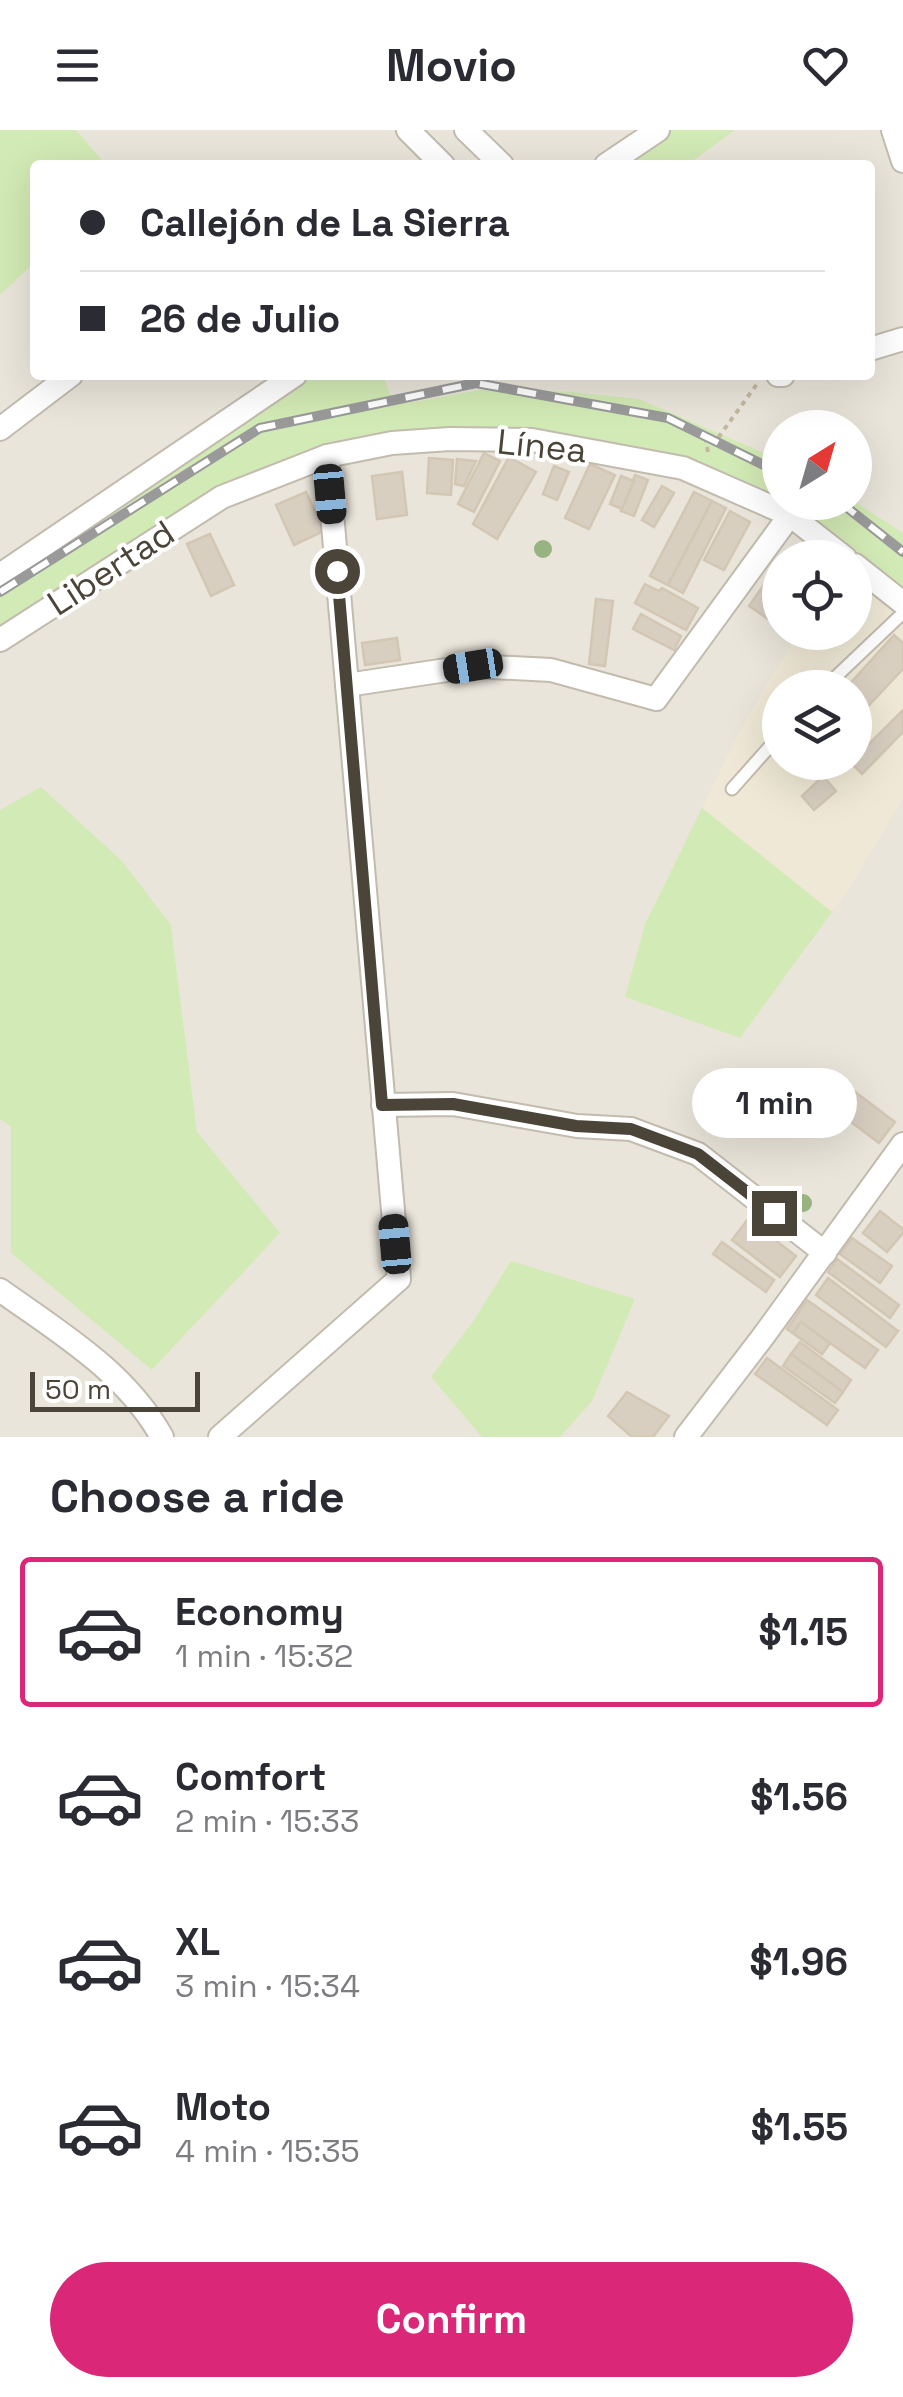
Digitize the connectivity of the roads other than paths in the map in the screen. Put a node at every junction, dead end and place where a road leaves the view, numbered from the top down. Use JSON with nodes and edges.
{"nodes":[{"id":1,"x":408,"y":130,"type":"edge"},
{"id":2,"x":466,"y":130,"type":"edge"},
{"id":3,"x":658,"y":130,"type":"edge"},
{"id":4,"x":894,"y":130,"type":"edge"},
{"id":5,"x":437,"y":160,"type":"edge"},
{"id":6,"x":497,"y":160,"type":"edge"},
{"id":7,"x":613,"y":160,"type":"edge"},
{"id":8,"x":903,"y":161,"type":"edge"},
{"id":9,"x":903,"y":339,"type":"edge"},
{"id":10,"x":875,"y":347,"type":"edge"},
{"id":11,"x":64,"y":380,"type":"edge"},
{"id":12,"x":289,"y":380,"type":"edge"},
{"id":13,"x":0,"y":428,"type":"edge"},
{"id":14,"x":326,"y":456,"type":"junction"},
{"id":15,"x":222,"y":497,"type":"joint"},
{"id":16,"x":762,"y":503,"type":"edge"},
{"id":17,"x":786,"y":520,"type":"edge"},
{"id":18,"x":796,"y":520,"type":"edge"},
{"id":19,"x":822,"y":540,"type":"edge"},
{"id":20,"x":0,"y":575,"type":"edge"},
{"id":21,"x":872,"y":578,"type":"edge"},
{"id":22,"x":903,"y":603,"type":"edge"},
{"id":23,"x":903,"y":613,"type":"edge"},
{"id":24,"x":0,"y":640,"type":"edge"},
{"id":25,"x":843,"y":670,"type":"edge"},
{"id":26,"x":347,"y":685,"type":"junction"},
{"id":27,"x":762,"y":755,"type":"edge"},
{"id":28,"x":732,"y":789,"type":"dead end"},
{"id":29,"x":382,"y":1105,"type":"junction"},
{"id":30,"x":903,"y":1144,"type":"edge"},
{"id":31,"x":825,"y":1253,"type":"junction"},
{"id":32,"x":0,"y":1290,"type":"edge"},
{"id":33,"x":162,"y":1437,"type":"edge"},
{"id":34,"x":220,"y":1437,"type":"edge"},
{"id":35,"x":686,"y":1437,"type":"edge"}],
"edges":[{"from":1,"to":5,"type":"street"},
{"from":2,"to":6,"type":"street"},
{"from":3,"to":7,"type":"street"},
{"from":4,"to":8,"type":"street"},
{"from":9,"to":10,"type":"street"},
{"from":11,"to":13,"type":"street"},
{"from":12,"to":20,"type":"street"},
{"from":14,"to":15,"type":"street","name":"Línea"},
{"from":14,"to":16,"type":"street","name":"Línea"},
{"from":14,"to":26,"type":"street"},
{"from":15,"to":24,"type":"street","name":"Libertad"},
{"from":17,"to":26,"type":"street"},
{"from":18,"to":19,"type":"street","name":"Línea"},
{"from":21,"to":22,"type":"street"},
{"from":23,"to":25,"type":"lane"},
{"from":26,"to":29,"type":"street"},
{"from":27,"to":28,"type":"lane"},
{"from":29,"to":31,"type":"street"},
{"from":29,"to":34,"type":"street"},
{"from":30,"to":31,"type":"street"},
{"from":31,"to":35,"type":"street"},
{"from":32,"to":33,"type":"street"}]}
